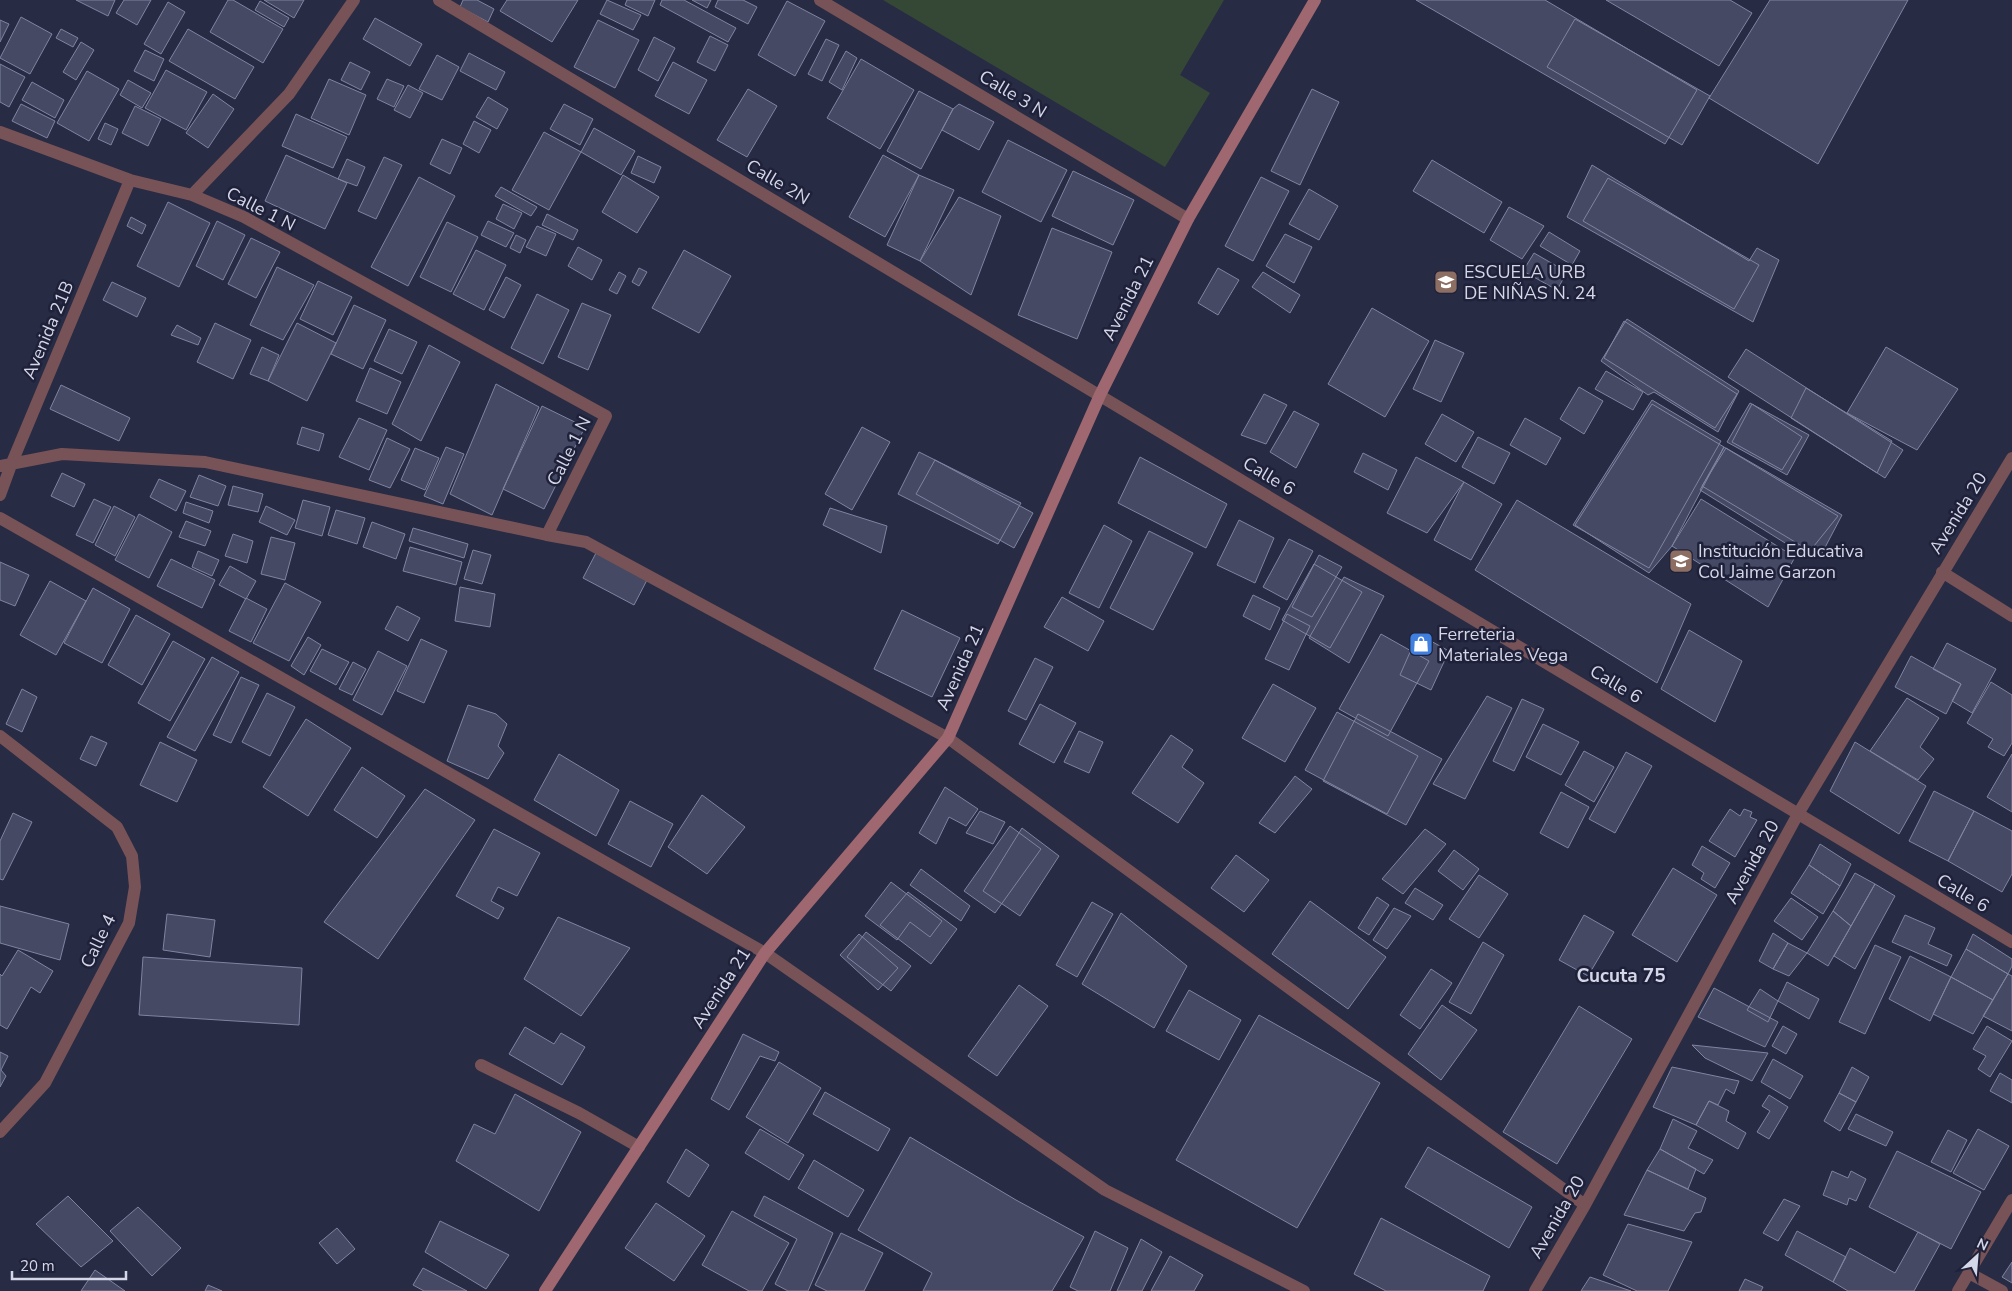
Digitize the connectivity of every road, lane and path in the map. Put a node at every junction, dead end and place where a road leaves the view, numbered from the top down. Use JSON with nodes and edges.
{"nodes":[{"id":1,"x":354,"y":0,"type":"edge"},
{"id":2,"x":439,"y":0,"type":"edge"},
{"id":3,"x":820,"y":0,"type":"edge"},
{"id":4,"x":1315,"y":0,"type":"edge"},
{"id":5,"x":0,"y":132,"type":"edge"},
{"id":6,"x":130,"y":180,"type":"junction"},
{"id":7,"x":192,"y":195,"type":"junction"},
{"id":8,"x":1188,"y":219,"type":"junction"},
{"id":9,"x":1100,"y":395,"type":"junction"},
{"id":10,"x":2012,"y":458,"type":"edge"},
{"id":11,"x":5,"y":466,"type":"edge"},
{"id":12,"x":0,"y":495,"type":"edge"},
{"id":13,"x":0,"y":518,"type":"edge"},
{"id":14,"x":547,"y":535,"type":"junction"},
{"id":15,"x":1942,"y":572,"type":"junction"},
{"id":16,"x":2012,"y":616,"type":"edge"},
{"id":17,"x":0,"y":736,"type":"edge"},
{"id":18,"x":948,"y":738,"type":"junction"},
{"id":19,"x":1798,"y":814,"type":"junction"},
{"id":20,"x":2012,"y":942,"type":"edge"},
{"id":21,"x":765,"y":953,"type":"junction"},
{"id":22,"x":481,"y":1065,"type":"dead end"},
{"id":23,"x":0,"y":1132,"type":"edge"},
{"id":24,"x":639,"y":1147,"type":"junction"},
{"id":25,"x":2012,"y":1200,"type":"edge"},
{"id":26,"x":1585,"y":1205,"type":"junction"},
{"id":27,"x":1969,"y":1273,"type":"junction"},
{"id":28,"x":545,"y":1291,"type":"edge"},
{"id":29,"x":1304,"y":1291,"type":"edge"},
{"id":30,"x":1535,"y":1291,"type":"edge"},
{"id":31,"x":1958,"y":1291,"type":"edge"},
{"id":32,"x":2002,"y":1291,"type":"edge"}],
"edges":[{"from":1,"to":7,"type":"street"},
{"from":2,"to":9,"type":"street","name":"Calle 2N"},
{"from":3,"to":8,"type":"street","name":"Calle 3 N"},
{"from":4,"to":8,"type":"main road","name":"Avenida 21"},
{"from":5,"to":6,"type":"street","name":"Calle 1 N"},
{"from":6,"to":7,"type":"street","name":"Calle 1 N"},
{"from":6,"to":11,"type":"street","name":"Avenida 21B"},
{"from":7,"to":14,"type":"street","name":"Calle 1 N"},
{"from":8,"to":9,"type":"main road","name":"Avenida 21"},
{"from":9,"to":18,"type":"main road","name":"Avenida 21"},
{"from":9,"to":19,"type":"street","name":"Calle 6"},
{"from":10,"to":15,"type":"street","name":"Avenida 20"},
{"from":11,"to":12,"type":"street","name":"Avenida 21B"},
{"from":11,"to":14,"type":"street"},
{"from":13,"to":21,"type":"street"},
{"from":14,"to":18,"type":"street"},
{"from":15,"to":16,"type":"street"},
{"from":15,"to":19,"type":"street","name":"Avenida 20"},
{"from":17,"to":23,"type":"street","name":"Calle 4"},
{"from":18,"to":21,"type":"main road","name":"Avenida 21"},
{"from":18,"to":26,"type":"street"},
{"from":19,"to":20,"type":"street","name":"Calle 6"},
{"from":19,"to":26,"type":"street","name":"Avenida 20"},
{"from":21,"to":24,"type":"main road","name":"Avenida 21"},
{"from":21,"to":29,"type":"street"},
{"from":22,"to":24,"type":"street"},
{"from":24,"to":28,"type":"main road","name":"Avenida 21"},
{"from":25,"to":27,"type":"street"},
{"from":26,"to":30,"type":"street","name":"Avenida 20"},
{"from":27,"to":31,"type":"street"},
{"from":27,"to":32,"type":"street"}]}
